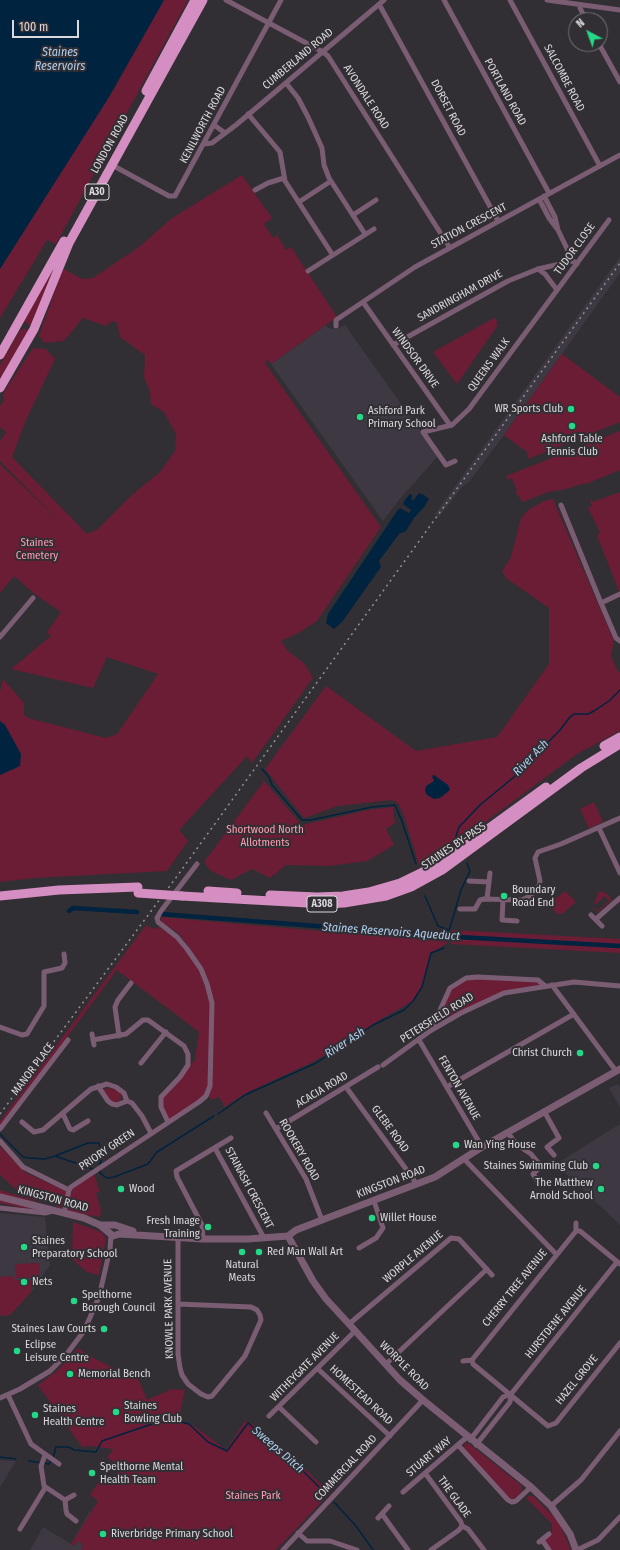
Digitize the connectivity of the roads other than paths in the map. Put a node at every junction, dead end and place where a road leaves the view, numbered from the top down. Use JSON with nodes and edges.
{"nodes":[{"id":1,"x":195,"y":0,"type":"edge"},
{"id":2,"x":203,"y":0,"type":"edge"},
{"id":3,"x":226,"y":0,"type":"edge"},
{"id":4,"x":281,"y":0,"type":"edge"},
{"id":5,"x":384,"y":0,"type":"edge"},
{"id":6,"x":444,"y":0,"type":"edge"},
{"id":7,"x":510,"y":0,"type":"edge"},
{"id":8,"x":547,"y":0,"type":"edge"},
{"id":9,"x":379,"y":4,"type":"junction"},
{"id":10,"x":581,"y":5,"type":"junction"},
{"id":11,"x":620,"y":10,"type":"edge"},
{"id":12,"x":582,"y":12,"type":"edge"},
{"id":13,"x":269,"y":23,"type":"junction"},
{"id":14,"x":323,"y":52,"type":"junction"},
{"id":15,"x":603,"y":52,"type":"edge"},
{"id":16,"x":620,"y":82,"type":"edge"},
{"id":17,"x":286,"y":83,"type":"junction"},
{"id":18,"x":248,"y":114,"type":"junction"},
{"id":19,"x":214,"y":125,"type":"junction"},
{"id":20,"x":225,"y":133,"type":"junction"},
{"id":21,"x":204,"y":144,"type":"junction"},
{"id":22,"x":620,"y":155,"type":"edge"},
{"id":23,"x":112,"y":165,"type":"junction"},
{"id":24,"x":600,"y":166,"type":"junction"},
{"id":25,"x":284,"y":178,"type":"junction"},
{"id":26,"x":331,"y":181,"type":"junction"},
{"id":27,"x":255,"y":190,"type":"dead end"},
{"id":28,"x":547,"y":195,"type":"junction"},
{"id":29,"x":539,"y":199,"type":"junction"},
{"id":30,"x":376,"y":200,"type":"dead end"},
{"id":31,"x":299,"y":202,"type":"junction"},
{"id":32,"x":353,"y":215,"type":"junction"},
{"id":33,"x":609,"y":220,"type":"dead end"},
{"id":34,"x":498,"y":221,"type":"junction"},
{"id":35,"x":374,"y":229,"type":"dead end"},
{"id":36,"x":558,"y":230,"type":"junction"},
{"id":37,"x":365,"y":234,"type":"junction"},
{"id":38,"x":450,"y":248,"type":"junction"},
{"id":39,"x":332,"y":254,"type":"junction"},
{"id":40,"x":575,"y":263,"type":"junction"},
{"id":41,"x":538,"y":270,"type":"junction"},
{"id":42,"x":308,"y":271,"type":"dead end"},
{"id":43,"x":557,"y":290,"type":"junction"},
{"id":44,"x":363,"y":302,"type":"junction"},
{"id":45,"x":336,"y":326,"type":"dead end"},
{"id":46,"x":32,"y":334,"type":"junction"},
{"id":47,"x":393,"y":345,"type":"junction"},
{"id":48,"x":0,"y":355,"type":"edge"},
{"id":49,"x":0,"y":361,"type":"edge"},
{"id":50,"x":1,"y":386,"type":"edge"},
{"id":51,"x":450,"y":425,"type":"junction"},
{"id":52,"x":455,"y":461,"type":"dead end"},
{"id":53,"x":561,"y":505,"type":"dead end"},
{"id":54,"x":620,"y":594,"type":"edge"},
{"id":55,"x":33,"y":598,"type":"dead end"},
{"id":56,"x":601,"y":603,"type":"junction"},
{"id":57,"x":0,"y":637,"type":"edge"},
{"id":58,"x":620,"y":642,"type":"edge"},
{"id":59,"x":620,"y":737,"type":"edge"},
{"id":60,"x":620,"y":744,"type":"edge"},
{"id":61,"x":620,"y":818,"type":"edge"},
{"id":62,"x":599,"y":828,"type":"junction"},
{"id":63,"x":197,"y":864,"type":"dead end"},
{"id":64,"x":490,"y":873,"type":"dead end"},
{"id":65,"x":620,"y":873,"type":"edge"},
{"id":66,"x":469,"y":881,"type":"dead end"},
{"id":67,"x":489,"y":882,"type":"junction"},
{"id":68,"x":182,"y":893,"type":"junction"},
{"id":69,"x":620,"y":898,"type":"edge"},
{"id":70,"x":4,"y":899,"type":"edge"},
{"id":71,"x":486,"y":899,"type":"junction"},
{"id":72,"x":503,"y":900,"type":"junction"},
{"id":73,"x":460,"y":909,"type":"dead end"},
{"id":74,"x":590,"y":915,"type":"dead end"},
{"id":75,"x":596,"y":919,"type":"junction"},
{"id":76,"x":517,"y":921,"type":"dead end"},
{"id":77,"x":602,"y":926,"type":"dead end"},
{"id":78,"x":66,"y":956,"type":"dead end"},
{"id":79,"x":131,"y":984,"type":"dead end"},
{"id":80,"x":552,"y":985,"type":"junction"},
{"id":81,"x":545,"y":986,"type":"junction"},
{"id":82,"x":620,"y":986,"type":"edge"},
{"id":83,"x":574,"y":1014,"type":"junction"},
{"id":84,"x":0,"y":1027,"type":"edge"},
{"id":85,"x":430,"y":1031,"type":"junction"},
{"id":86,"x":166,"y":1032,"type":"junction"},
{"id":87,"x":92,"y":1034,"type":"dead end"},
{"id":88,"x":119,"y":1036,"type":"junction"},
{"id":89,"x":68,"y":1040,"type":"dead end"},
{"id":90,"x":419,"y":1040,"type":"junction"},
{"id":91,"x":139,"y":1053,"type":"dead end"},
{"id":92,"x":145,"y":1058,"type":"junction"},
{"id":93,"x":141,"y":1063,"type":"dead end"},
{"id":94,"x":380,"y":1066,"type":"joint"},
{"id":95,"x":618,"y":1070,"type":"edge"},
{"id":96,"x":98,"y":1086,"type":"junction"},
{"id":97,"x":346,"y":1087,"type":"junction"},
{"id":98,"x":447,"y":1087,"type":"junction"},
{"id":99,"x":127,"y":1101,"type":"junction"},
{"id":100,"x":544,"y":1111,"type":"junction"},
{"id":101,"x":266,"y":1113,"type":"dead end"},
{"id":102,"x":63,"y":1114,"type":"junction"},
{"id":103,"x":88,"y":1121,"type":"dead end"},
{"id":104,"x":22,"y":1122,"type":"dead end"},
{"id":105,"x":168,"y":1122,"type":"junction"},
{"id":106,"x":0,"y":1129,"type":"edge"},
{"id":107,"x":276,"y":1129,"type":"junction"},
{"id":108,"x":151,"y":1133,"type":"junction"},
{"id":109,"x":508,"y":1133,"type":"junction"},
{"id":110,"x":231,"y":1138,"type":"dead end"},
{"id":111,"x":0,"y":1141,"type":"edge"},
{"id":112,"x":482,"y":1147,"type":"junction"},
{"id":113,"x":215,"y":1148,"type":"junction"},
{"id":114,"x":554,"y":1155,"type":"dead end"},
{"id":115,"x":464,"y":1159,"type":"junction"},
{"id":116,"x":539,"y":1183,"type":"dead end"},
{"id":117,"x":415,"y":1184,"type":"junction"},
{"id":118,"x":68,"y":1190,"type":"junction"},
{"id":119,"x":0,"y":1197,"type":"edge"},
{"id":120,"x":374,"y":1201,"type":"junction"},
{"id":121,"x":0,"y":1208,"type":"edge"},
{"id":122,"x":53,"y":1211,"type":"junction"},
{"id":123,"x":64,"y":1213,"type":"junction"},
{"id":124,"x":322,"y":1220,"type":"junction"},
{"id":125,"x":576,"y":1223,"type":"dead end"},
{"id":126,"x":576,"y":1231,"type":"junction"},
{"id":127,"x":114,"y":1232,"type":"junction"},
{"id":128,"x":288,"y":1236,"type":"junction"},
{"id":129,"x":178,"y":1238,"type":"junction"},
{"id":130,"x":264,"y":1238,"type":"junction"},
{"id":131,"x":204,"y":1239,"type":"junction"},
{"id":132,"x":359,"y":1248,"type":"dead end"},
{"id":133,"x":556,"y":1254,"type":"junction"},
{"id":134,"x":618,"y":1263,"type":"edge"},
{"id":135,"x":487,"y":1269,"type":"junction"},
{"id":136,"x":492,"y":1275,"type":"dead end"},
{"id":137,"x":178,"y":1304,"type":"junction"},
{"id":138,"x":349,"y":1324,"type":"junction"},
{"id":139,"x":356,"y":1331,"type":"junction"},
{"id":140,"x":620,"y":1343,"type":"edge"},
{"id":141,"x":472,"y":1360,"type":"junction"},
{"id":142,"x":463,"y":1361,"type":"dead end"},
{"id":143,"x":386,"y":1364,"type":"junction"},
{"id":144,"x":318,"y":1369,"type":"junction"},
{"id":145,"x":511,"y":1394,"type":"junction"},
{"id":146,"x":8,"y":1395,"type":"junction"},
{"id":147,"x":0,"y":1398,"type":"edge"},
{"id":148,"x":423,"y":1400,"type":"junction"},
{"id":149,"x":279,"y":1407,"type":"junction"},
{"id":150,"x":269,"y":1416,"type":"dead end"},
{"id":151,"x":620,"y":1431,"type":"edge"},
{"id":152,"x":390,"y":1436,"type":"junction"},
{"id":153,"x":468,"y":1438,"type":"junction"},
{"id":154,"x":316,"y":1442,"type":"dead end"},
{"id":155,"x":476,"y":1444,"type":"junction"},
{"id":156,"x":458,"y":1446,"type":"junction"},
{"id":157,"x":45,"y":1455,"type":"junction"},
{"id":158,"x":58,"y":1463,"type":"dead end"},
{"id":159,"x":425,"y":1473,"type":"junction"},
{"id":160,"x":531,"y":1487,"type":"junction"},
{"id":161,"x":46,"y":1488,"type":"junction"},
{"id":162,"x":403,"y":1492,"type":"dead end"},
{"id":163,"x":74,"y":1495,"type":"dead end"},
{"id":164,"x":65,"y":1500,"type":"junction"},
{"id":165,"x":389,"y":1506,"type":"dead end"},
{"id":166,"x":551,"y":1506,"type":"junction"},
{"id":167,"x":382,"y":1514,"type":"junction"},
{"id":168,"x":620,"y":1517,"type":"edge"},
{"id":169,"x":378,"y":1518,"type":"dead end"},
{"id":170,"x":76,"y":1521,"type":"dead end"},
{"id":171,"x":462,"y":1526,"type":"junction"},
{"id":172,"x":20,"y":1529,"type":"dead end"},
{"id":173,"x":298,"y":1533,"type":"junction"},
{"id":174,"x":549,"y":1534,"type":"dead end"},
{"id":175,"x":282,"y":1550,"type":"edge"},
{"id":176,"x":357,"y":1550,"type":"edge"},
{"id":177,"x":408,"y":1550,"type":"edge"},
{"id":178,"x":431,"y":1550,"type":"edge"},
{"id":179,"x":484,"y":1550,"type":"edge"},
{"id":180,"x":549,"y":1550,"type":"edge"},
{"id":181,"x":576,"y":1550,"type":"edge"}],
"edges":[{"from":1,"to":48,"type":"highway","number":"A30"},
{"from":2,"to":23,"type":"highway","name":"LONDON ROAD","number":"A30"},
{"from":3,"to":13,"type":"street","name":"AVONDALE ROAD"},
{"from":4,"to":13,"type":"street","name":"KENILWORTH ROAD"},
{"from":5,"to":9,"type":"street","name":"CUMBERLAND ROAD"},
{"from":6,"to":28,"type":"street","name":"PORTLAND ROAD"},
{"from":7,"to":24,"type":"street","name":"SALCOMBE ROAD"},
{"from":8,"to":10,"type":"street"},
{"from":9,"to":14,"type":"street","name":"CUMBERLAND ROAD"},
{"from":9,"to":34,"type":"street","name":"DORSET ROAD"},
{"from":10,"to":11,"type":"street"},
{"from":10,"to":12,"type":"street"},
{"from":13,"to":14,"type":"street","name":"AVONDALE ROAD"},
{"from":13,"to":19,"type":"street","name":"KENILWORTH ROAD"},
{"from":14,"to":17,"type":"street","name":"CUMBERLAND ROAD"},
{"from":14,"to":38,"type":"street","name":"AVONDALE ROAD"},
{"from":15,"to":16,"type":"street"},
{"from":17,"to":18,"type":"street","name":"CUMBERLAND ROAD"},
{"from":17,"to":26,"type":"street"},
{"from":18,"to":20,"type":"street","name":"CUMBERLAND ROAD"},
{"from":18,"to":25,"type":"street"},
{"from":19,"to":20,"type":"street"},
{"from":19,"to":21,"type":"street","name":"KENILWORTH ROAD"},
{"from":20,"to":21,"type":"street","name":"CUMBERLAND ROAD"},
{"from":21,"to":23,"type":"street","name":"KENILWORTH ROAD"},
{"from":22,"to":24,"type":"street","name":"STATION CRESCENT"},
{"from":23,"to":46,"type":"highway","name":"LONDON ROAD","number":"A30"},
{"from":24,"to":28,"type":"street","name":"STATION CRESCENT"},
{"from":25,"to":27,"type":"street"},
{"from":25,"to":31,"type":"street"},
{"from":26,"to":31,"type":"street"},
{"from":26,"to":32,"type":"street"},
{"from":28,"to":29,"type":"street","name":"STATION CRESCENT"},
{"from":28,"to":36,"type":"street","name":"PORTLAND ROAD"},
{"from":29,"to":34,"type":"street","name":"STATION CRESCENT"},
{"from":29,"to":36,"type":"street"},
{"from":30,"to":32,"type":"street"},
{"from":31,"to":39,"type":"street"},
{"from":32,"to":37,"type":"street"},
{"from":33,"to":40,"type":"street","name":"TUDOR CLOSE"},
{"from":34,"to":38,"type":"street","name":"STATION CRESCENT"},
{"from":35,"to":37,"type":"street"},
{"from":36,"to":40,"type":"street"},
{"from":37,"to":39,"type":"street"},
{"from":38,"to":44,"type":"street","name":"STATION CRESCENT"},
{"from":39,"to":42,"type":"street"},
{"from":40,"to":41,"type":"street","name":"SANDRINGHAM DRIVE"},
{"from":40,"to":43,"type":"street","name":"TUDOR CLOSE"},
{"from":41,"to":43,"type":"street"},
{"from":41,"to":47,"type":"street","name":"SANDRINGHAM DRIVE"},
{"from":43,"to":51,"type":"street","name":"QUEENS WALK"},
{"from":44,"to":45,"type":"street","name":"STATION CRESCENT"},
{"from":44,"to":47,"type":"street","name":"WINDSOR DRIVE"},
{"from":46,"to":49,"type":"highway"},
{"from":46,"to":50,"type":"highway","name":"LONDON ROAD","number":"A30"},
{"from":47,"to":51,"type":"street","name":"WINDSOR DRIVE"},
{"from":51,"to":52,"type":"street","name":"QUEENS WALK"},
{"from":53,"to":56,"type":"street"},
{"from":54,"to":56,"type":"street"},
{"from":55,"to":57,"type":"street"},
{"from":56,"to":58,"type":"street"},
{"from":59,"to":68,"type":"highway","name":"STAINES BY-PASS","number":"A308"},
{"from":60,"to":68,"type":"highway","name":"STAINES BY-PASS","number":"A308"},
{"from":61,"to":62,"type":"street"},
{"from":62,"to":65,"type":"street"},
{"from":62,"to":72,"type":"street"},
{"from":63,"to":105,"type":"street","name":"PRIORY GREEN"},
{"from":64,"to":67,"type":"street"},
{"from":66,"to":67,"type":"street"},
{"from":67,"to":71,"type":"street"},
{"from":68,"to":70,"type":"highway","number":"A308"},
{"from":69,"to":75,"type":"street"},
{"from":71,"to":72,"type":"street"},
{"from":71,"to":73,"type":"street"},
{"from":72,"to":76,"type":"street"},
{"from":74,"to":75,"type":"street"},
{"from":75,"to":77,"type":"street"},
{"from":78,"to":84,"type":"street"},
{"from":79,"to":88,"type":"street"},
{"from":80,"to":81,"type":"street","name":"PETERSFIELD ROAD"},
{"from":80,"to":82,"type":"street","name":"PETERSFIELD ROAD"},
{"from":80,"to":83,"type":"street"},
{"from":81,"to":85,"type":"street","name":"PETERSFIELD ROAD"},
{"from":81,"to":85,"type":"street"},
{"from":83,"to":95,"type":"street"},
{"from":83,"to":98,"type":"street"},
{"from":85,"to":90,"type":"street","name":"PETERSFIELD ROAD"},
{"from":86,"to":88,"type":"street"},
{"from":86,"to":92,"type":"street"},
{"from":86,"to":105,"type":"street"},
{"from":87,"to":88,"type":"street"},
{"from":89,"to":106,"type":"street","name":"MANOR PLACE"},
{"from":90,"to":94,"type":"street","name":"PETERSFIELD ROAD"},
{"from":90,"to":98,"type":"street","name":"FENTON AVENUE"},
{"from":91,"to":92,"type":"street"},
{"from":92,"to":93,"type":"street"},
{"from":94,"to":97,"type":"street","name":"ACACIA ROAD"},
{"from":95,"to":100,"type":"street","name":"KINGSTON ROAD"},
{"from":96,"to":99,"type":"street"},
{"from":96,"to":99,"type":"street"},
{"from":96,"to":102,"type":"street"},
{"from":97,"to":107,"type":"street","name":"ACACIA ROAD"},
{"from":97,"to":117,"type":"street","name":"GLEBE ROAD"},
{"from":98,"to":112,"type":"street","name":"FENTON AVENUE"},
{"from":99,"to":108,"type":"street"},
{"from":100,"to":109,"type":"street","name":"KINGSTON ROAD"},
{"from":100,"to":114,"type":"street"},
{"from":101,"to":107,"type":"street","name":"ROOKERY ROAD"},
{"from":102,"to":103,"type":"street"},
{"from":102,"to":104,"type":"street"},
{"from":105,"to":108,"type":"street","name":"PRIORY GREEN"},
{"from":107,"to":124,"type":"street","name":"ROOKERY ROAD"},
{"from":108,"to":118,"type":"street","name":"PRIORY GREEN"},
{"from":109,"to":112,"type":"street","name":"KINGSTON ROAD"},
{"from":109,"to":116,"type":"street"},
{"from":110,"to":113,"type":"street","name":"STAINASH CRESCENT"},
{"from":111,"to":118,"type":"street"},
{"from":112,"to":115,"type":"street","name":"KINGSTON ROAD"},
{"from":113,"to":130,"type":"street","name":"STAINASH CRESCENT"},
{"from":113,"to":131,"type":"street","name":"STAINASH CRESCENT"},
{"from":115,"to":117,"type":"street","name":"KINGSTON ROAD"},
{"from":115,"to":133,"type":"street"},
{"from":117,"to":120,"type":"street","name":"KINGSTON ROAD"},
{"from":118,"to":123,"type":"street"},
{"from":119,"to":122,"type":"street","name":"KINGSTON ROAD"},
{"from":120,"to":124,"type":"street","name":"KINGSTON ROAD"},
{"from":120,"to":132,"type":"street"},
{"from":121,"to":122,"type":"street"},
{"from":122,"to":123,"type":"street","name":"KINGSTON ROAD"},
{"from":123,"to":127,"type":"street","name":"KINGSTON ROAD"},
{"from":124,"to":128,"type":"street","name":"KINGSTON ROAD"},
{"from":125,"to":126,"type":"street"},
{"from":126,"to":133,"type":"street","name":"CHERRY TREE AVENUE"},
{"from":126,"to":134,"type":"street"},
{"from":127,"to":129,"type":"street","name":"KINGSTON ROAD"},
{"from":127,"to":146,"type":"street"},
{"from":128,"to":130,"type":"street","name":"KINGSTON ROAD"},
{"from":128,"to":138,"type":"street","name":"WORPLE ROAD"},
{"from":129,"to":131,"type":"street","name":"KINGSTON ROAD"},
{"from":129,"to":137,"type":"street","name":"KNOWLE PARK AVENUE"},
{"from":130,"to":131,"type":"street","name":"KINGSTON ROAD"},
{"from":133,"to":141,"type":"street","name":"CHERRY TREE AVENUE"},
{"from":134,"to":145,"type":"street","name":"HURSTDENE AVENUE"},
{"from":135,"to":136,"type":"street","name":"WORPLE AVENUE"},
{"from":135,"to":138,"type":"street","name":"WORPLE AVENUE"},
{"from":135,"to":143,"type":"street"},
{"from":137,"to":137,"type":"street","name":"KNOWLE PARK AVENUE"},
{"from":138,"to":139,"type":"street","name":"WORPLE ROAD"},
{"from":139,"to":143,"type":"street","name":"WORPLE ROAD"},
{"from":139,"to":144,"type":"street","name":"WITHEYGATE AVENUE"},
{"from":140,"to":145,"type":"street","name":"HAZEL GROVE"},
{"from":141,"to":142,"type":"street"},
{"from":141,"to":145,"type":"street"},
{"from":143,"to":148,"type":"street","name":"WORPLE ROAD"},
{"from":144,"to":149,"type":"street","name":"WITHEYGATE AVENUE"},
{"from":144,"to":152,"type":"street","name":"HOMESTEAD ROAD"},
{"from":145,"to":153,"type":"street","name":"HURSTDENE AVENUE"},
{"from":145,"to":155,"type":"street","name":"HURSTDENE AVENUE"},
{"from":146,"to":147,"type":"street"},
{"from":146,"to":157,"type":"street"},
{"from":148,"to":152,"type":"street","name":"COMMERCIAL ROAD"},
{"from":148,"to":153,"type":"street","name":"WORPLE ROAD"},
{"from":149,"to":150,"type":"street","name":"WITHEYGATE AVENUE"},
{"from":149,"to":154,"type":"street"},
{"from":151,"to":166,"type":"street"},
{"from":152,"to":173,"type":"street","name":"COMMERCIAL ROAD"},
{"from":153,"to":155,"type":"street","name":"WORPLE ROAD"},
{"from":153,"to":156,"type":"street","name":"STUART WAY"},
{"from":155,"to":160,"type":"street","name":"WORPLE ROAD"},
{"from":156,"to":159,"type":"street","name":"STUART WAY"},
{"from":156,"to":160,"type":"street"},
{"from":157,"to":158,"type":"street"},
{"from":157,"to":161,"type":"street"},
{"from":159,"to":162,"type":"street","name":"STUART WAY"},
{"from":159,"to":171,"type":"street","name":"THE GLADE"},
{"from":160,"to":166,"type":"street","name":"WORPLE ROAD"},
{"from":161,"to":164,"type":"street"},
{"from":161,"to":172,"type":"street"},
{"from":163,"to":164,"type":"street"},
{"from":164,"to":170,"type":"street"},
{"from":165,"to":167,"type":"street"},
{"from":166,"to":181,"type":"street","name":"WORPLE ROAD"},
{"from":167,"to":169,"type":"street"},
{"from":167,"to":177,"type":"street"},
{"from":168,"to":181,"type":"street"},
{"from":171,"to":178,"type":"street"},
{"from":171,"to":179,"type":"street","name":"THE GLADE"},
{"from":173,"to":175,"type":"street","name":"COMMERCIAL ROAD"},
{"from":173,"to":176,"type":"street"},
{"from":174,"to":180,"type":"street"}]}
